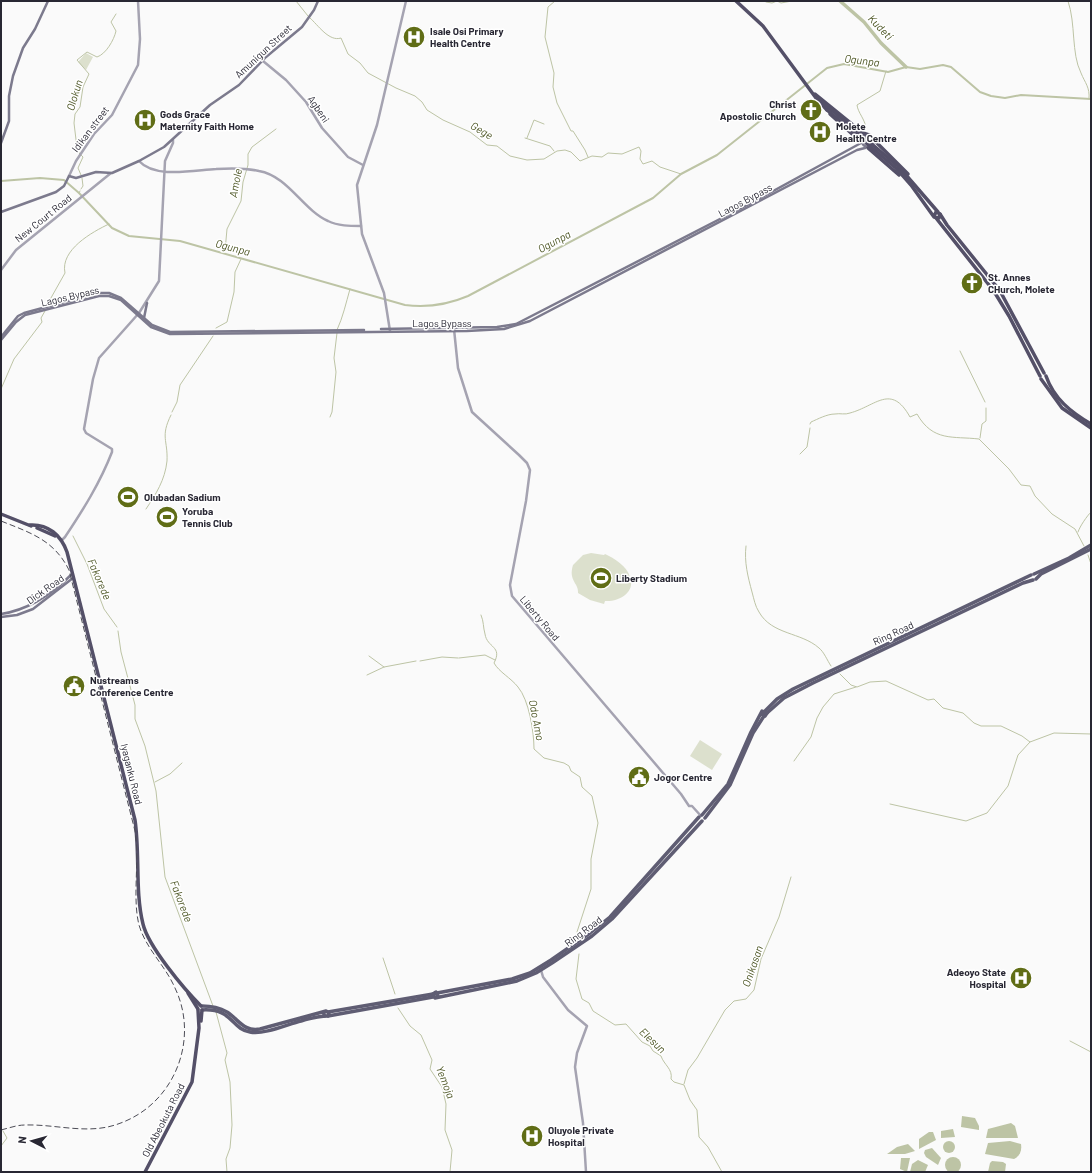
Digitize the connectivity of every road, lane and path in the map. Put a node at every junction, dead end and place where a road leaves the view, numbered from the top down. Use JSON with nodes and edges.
{"nodes":[{"id":1,"x":48,"y":1,"type":"edge"},
{"id":2,"x":138,"y":1,"type":"edge"},
{"id":3,"x":318,"y":1,"type":"edge"},
{"id":4,"x":406,"y":1,"type":"edge"},
{"id":5,"x":737,"y":1,"type":"edge"},
{"id":6,"x":263,"y":61,"type":"junction"},
{"id":7,"x":815,"y":95,"type":"junction"},
{"id":8,"x":869,"y":135,"type":"junction"},
{"id":9,"x":173,"y":140,"type":"junction"},
{"id":10,"x":874,"y":140,"type":"junction"},
{"id":11,"x":1,"y":143,"type":"edge"},
{"id":12,"x":861,"y":143,"type":"junction"},
{"id":13,"x":866,"y":148,"type":"junction"},
{"id":14,"x":139,"y":161,"type":"junction"},
{"id":15,"x":363,"y":165,"type":"junction"},
{"id":16,"x":165,"y":172,"type":"junction"},
{"id":17,"x":112,"y":173,"type":"junction"},
{"id":18,"x":69,"y":176,"type":"junction"},
{"id":19,"x":912,"y":184,"type":"junction"},
{"id":20,"x":1,"y":212,"type":"edge"},
{"id":21,"x":939,"y":213,"type":"junction"},
{"id":22,"x":935,"y":217,"type":"junction"},
{"id":23,"x":361,"y":226,"type":"junction"},
{"id":24,"x":1,"y":270,"type":"edge"},
{"id":25,"x":998,"y":288,"type":"junction"},
{"id":26,"x":994,"y":292,"type":"junction"},
{"id":27,"x":147,"y":303,"type":"junction"},
{"id":28,"x":138,"y":314,"type":"junction"},
{"id":29,"x":144,"y":319,"type":"junction"},
{"id":30,"x":390,"y":330,"type":"junction"},
{"id":31,"x":454,"y":330,"type":"junction"},
{"id":32,"x":1,"y":336,"type":"edge"},
{"id":33,"x":1,"y":340,"type":"edge"},
{"id":34,"x":1045,"y":375,"type":"junction"},
{"id":35,"x":1041,"y":377,"type":"junction"},
{"id":36,"x":1091,"y":424,"type":"edge"},
{"id":37,"x":1091,"y":428,"type":"edge"},
{"id":38,"x":1,"y":514,"type":"edge"},
{"id":39,"x":61,"y":540,"type":"junction"},
{"id":40,"x":1091,"y":545,"type":"edge"},
{"id":41,"x":1091,"y":549,"type":"edge"},
{"id":42,"x":1033,"y":575,"type":"junction"},
{"id":43,"x":73,"y":576,"type":"junction"},
{"id":44,"x":1035,"y":580,"type":"junction"},
{"id":45,"x":1,"y":614,"type":"edge"},
{"id":46,"x":1,"y":617,"type":"edge"},
{"id":47,"x":764,"y":713,"type":"junction"},
{"id":48,"x":700,"y":816,"type":"junction"},
{"id":49,"x":541,"y":970,"type":"junction"},
{"id":50,"x":536,"y":973,"type":"junction"},
{"id":51,"x":543,"y":976,"type":"junction"},
{"id":52,"x":435,"y":995,"type":"junction"},
{"id":53,"x":200,"y":1008,"type":"junction"},
{"id":54,"x":145,"y":1172,"type":"edge"},
{"id":55,"x":586,"y":1172,"type":"edge"}],
"edges":[{"from":1,"to":11,"type":"main road"},
{"from":2,"to":18,"type":"street","name":"Idikan street"},
{"from":3,"to":6,"type":"main road","name":"Amunigun Street"},
{"from":4,"to":15,"type":"street"},
{"from":5,"to":7,"type":"highway"},
{"from":6,"to":9,"type":"main road","name":"Amunigun Street"},
{"from":6,"to":15,"type":"street","name":"Agbeni"},
{"from":7,"to":8,"type":"highway"},
{"from":7,"to":12,"type":"highway"},
{"from":7,"to":19,"type":"highway","bridge":true},
{"from":8,"to":10,"type":"main road"},
{"from":8,"to":12,"type":"main road","name":"Lagos Bypass"},
{"from":9,"to":14,"type":"main road","name":"Amunigun Street"},
{"from":9,"to":16,"type":"street"},
{"from":10,"to":13,"type":"main road"},
{"from":10,"to":19,"type":"highway"},
{"from":12,"to":13,"type":"main road"},
{"from":12,"to":31,"type":"main road","name":"Lagos Bypass"},
{"from":13,"to":19,"type":"highway"},
{"from":13,"to":31,"type":"main road","name":"Lagos Bypass"},
{"from":14,"to":16,"type":"street"},
{"from":14,"to":17,"type":"main road","name":"Amunigun Street"},
{"from":15,"to":23,"type":"street"},
{"from":16,"to":23,"type":"street"},
{"from":16,"to":27,"type":"street"},
{"from":17,"to":18,"type":"main road","name":"Amunigun Street"},
{"from":17,"to":24,"type":"street","name":"New Court Road"},
{"from":18,"to":20,"type":"main road"},
{"from":19,"to":21,"type":"highway"},
{"from":19,"to":22,"type":"highway"},
{"from":21,"to":22,"type":"highway"},
{"from":21,"to":25,"type":"highway"},
{"from":22,"to":26,"type":"highway"},
{"from":23,"to":30,"type":"street"},
{"from":25,"to":26,"type":"highway"},
{"from":25,"to":34,"type":"highway"},
{"from":26,"to":35,"type":"highway"},
{"from":27,"to":28,"type":"street"},
{"from":27,"to":29,"type":"main road"},
{"from":28,"to":29,"type":"main road","name":"Lagos Bypass"},
{"from":28,"to":30,"type":"main road","name":"Lagos Bypass"},
{"from":28,"to":32,"type":"main road","name":"Lagos Bypass"},
{"from":28,"to":33,"type":"main road","name":"Lagos Bypass"},
{"from":28,"to":39,"type":"street"},
{"from":29,"to":30,"type":"main road","name":"Lagos Bypass"},
{"from":30,"to":31,"type":"main road","name":"Lagos Bypass"},
{"from":31,"to":48,"type":"street","name":"Liberty Road"},
{"from":34,"to":35,"type":"highway"},
{"from":34,"to":36,"type":"highway"},
{"from":35,"to":37,"type":"highway"},
{"from":38,"to":39,"type":"highway","name":"Iyaganku Road"},
{"from":39,"to":43,"type":"highway","name":"Iyaganku Road"},
{"from":40,"to":42,"type":"main road","name":"Ring Road"},
{"from":41,"to":44,"type":"main road","name":"Ring Road"},
{"from":42,"to":44,"type":"main road"},
{"from":42,"to":47,"type":"main road","name":"Ring Road"},
{"from":43,"to":45,"type":"main road","name":"Dick Road"},
{"from":43,"to":46,"type":"main road","name":"Dick Road"},
{"from":43,"to":53,"type":"highway","name":"Iyaganku Road"},
{"from":44,"to":47,"type":"main road","name":"Ring Road"},
{"from":47,"to":48,"type":"main road","name":"Ring Road"},
{"from":48,"to":49,"type":"main road","name":"Ring Road"},
{"from":48,"to":52,"type":"main road","name":"Ring Road"},
{"from":49,"to":50,"type":"main road","name":"Ring Road"},
{"from":49,"to":51,"type":"street"},
{"from":50,"to":51,"type":"street"},
{"from":50,"to":52,"type":"main road","name":"Ring Road"},
{"from":51,"to":55,"type":"street"},
{"from":52,"to":53,"type":"main road","name":"Ring Road"},
{"from":53,"to":54,"type":"highway","name":"Old Abeokuta Road"}]}
